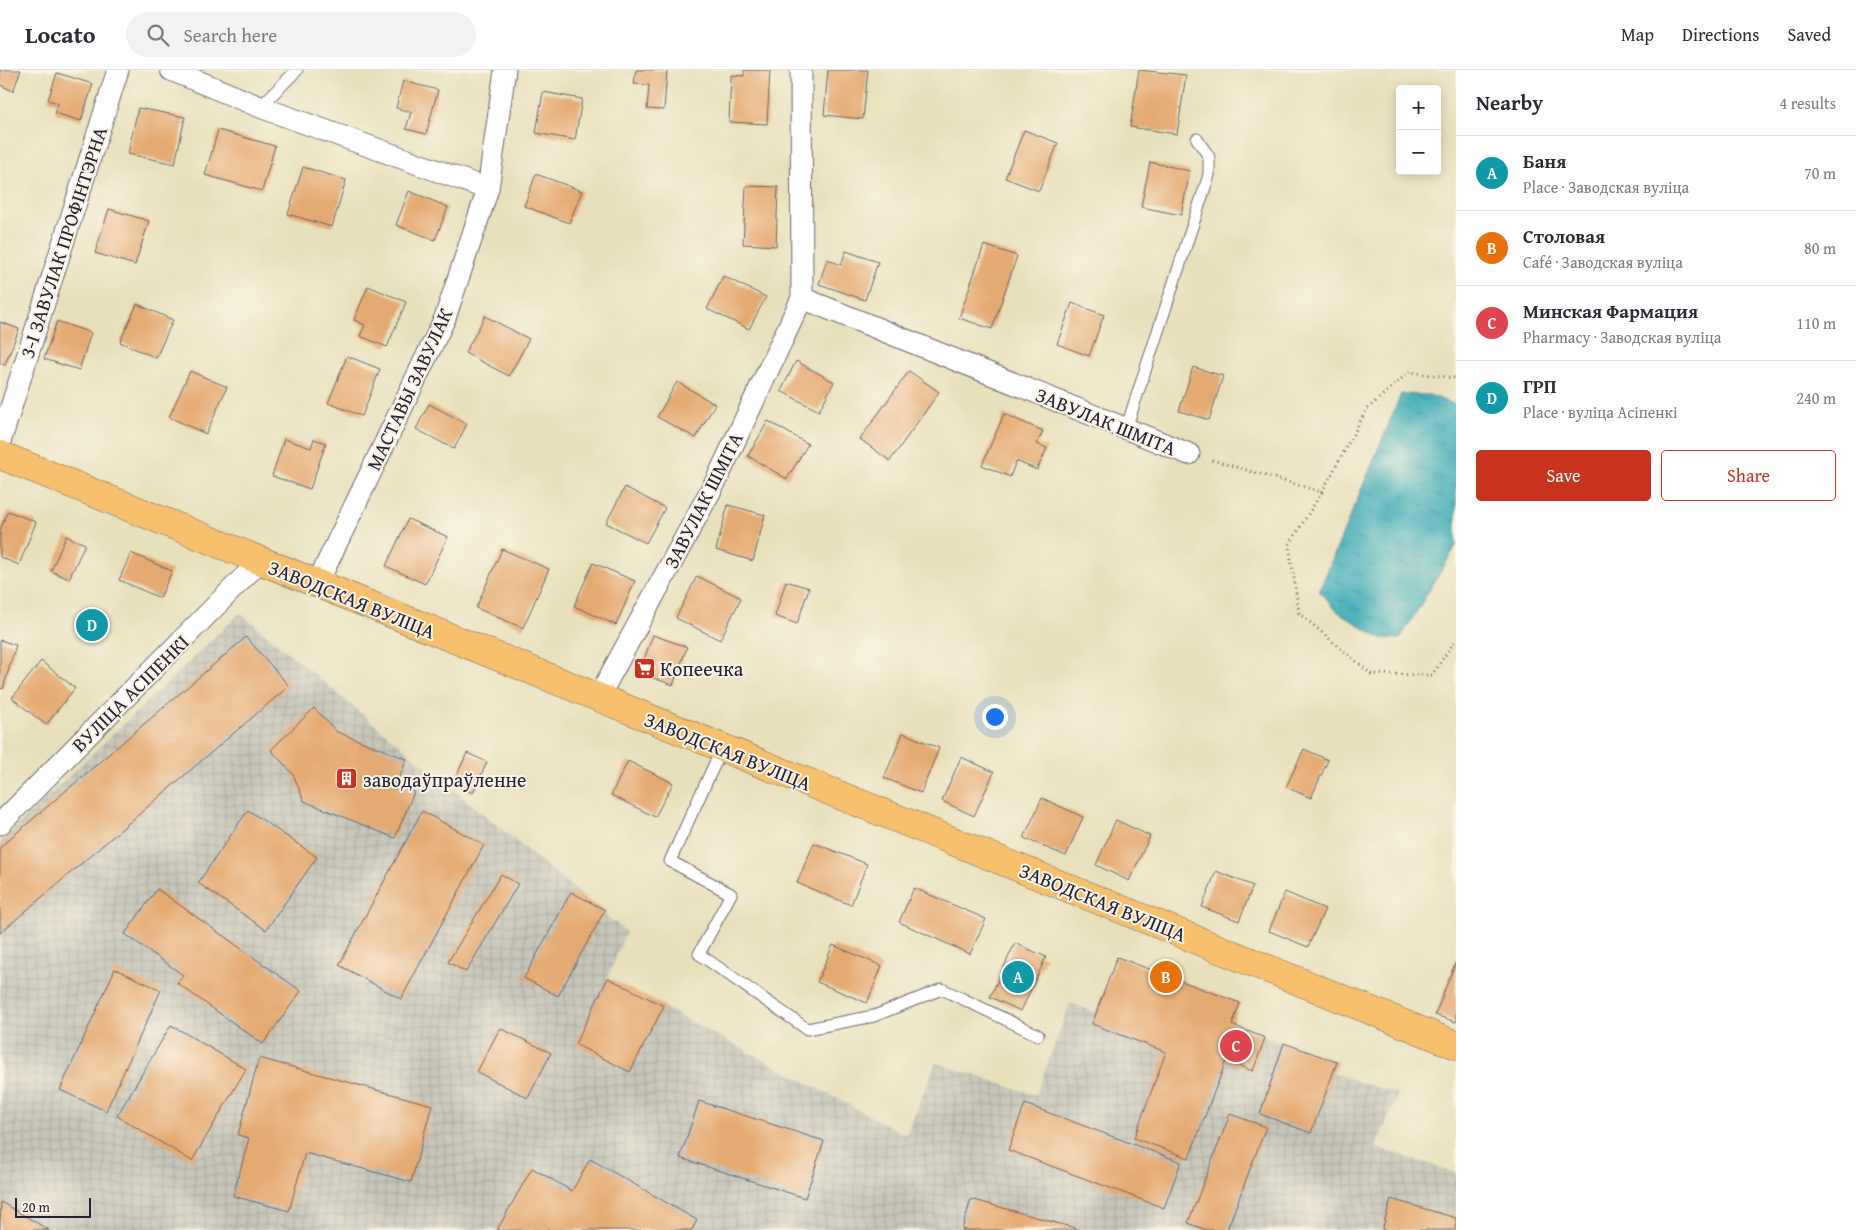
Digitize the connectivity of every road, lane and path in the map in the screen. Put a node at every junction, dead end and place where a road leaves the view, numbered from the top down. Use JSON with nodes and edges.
{"nodes":[{"id":1,"x":118,"y":70,"type":"edge"},
{"id":2,"x":170,"y":70,"type":"edge"},
{"id":3,"x":297,"y":70,"type":"edge"},
{"id":4,"x":505,"y":70,"type":"edge"},
{"id":5,"x":801,"y":70,"type":"edge"},
{"id":6,"x":260,"y":107,"type":"junction"},
{"id":7,"x":1197,"y":139,"type":"dead end"},
{"id":8,"x":488,"y":189,"type":"junction"},
{"id":9,"x":802,"y":298,"type":"junction"},
{"id":10,"x":1456,"y":378,"type":"edge"},
{"id":11,"x":1126,"y":429,"type":"junction"},
{"id":12,"x":0,"y":442,"type":"edge"},
{"id":13,"x":0,"y":454,"type":"edge"},
{"id":14,"x":1189,"y":454,"type":"joint"},
{"id":15,"x":1322,"y":492,"type":"junction"},
{"id":16,"x":260,"y":561,"type":"junction"},
{"id":17,"x":317,"y":584,"type":"junction"},
{"id":18,"x":1456,"y":639,"type":"edge"},
{"id":19,"x":598,"y":698,"type":"junction"},
{"id":20,"x":722,"y":748,"type":"junction"},
{"id":21,"x":0,"y":824,"type":"edge"},
{"id":22,"x":1038,"y":1035,"type":"dead end"},
{"id":23,"x":1456,"y":1045,"type":"edge"}],
"edges":[{"from":1,"to":12,"type":"street","name":"3-І ЗАВУЛАК ПРОФІНТЭРНА"},
{"from":2,"to":6,"type":"street"},
{"from":3,"to":6,"type":"lane"},
{"from":4,"to":8,"type":"street","name":"МАСТАВЫ ЗАВУЛАК"},
{"from":5,"to":9,"type":"street","name":"ЗАВУЛАК ШМІТА"},
{"from":6,"to":8,"type":"street"},
{"from":7,"to":11,"type":"lane"},
{"from":8,"to":17,"type":"street","name":"МАСТАВЫ ЗАВУЛАК"},
{"from":9,"to":11,"type":"street","name":"ЗАВУЛАК ШМІТА"},
{"from":9,"to":19,"type":"street","name":"ЗАВУЛАК ШМІТА"},
{"from":10,"to":15,"type":"path"},
{"from":11,"to":14,"type":"street","name":"ЗАВУЛАК ШМІТА"},
{"from":13,"to":16,"type":"main road","name":"ЗАВОДСКАЯ ВУЛІЦА"},
{"from":14,"to":15,"type":"path"},
{"from":15,"to":18,"type":"path"},
{"from":16,"to":17,"type":"main road","name":"ЗАВОДСКАЯ ВУЛІЦА"},
{"from":16,"to":21,"type":"street","name":"ВУЛІЦА АСІПЕНКІ"},
{"from":17,"to":19,"type":"main road","name":"ЗАВОДСКАЯ ВУЛІЦА"},
{"from":19,"to":20,"type":"main road","name":"ЗАВОДСКАЯ ВУЛІЦА"},
{"from":20,"to":22,"type":"lane"},
{"from":20,"to":23,"type":"main road","name":"ЗАВОДСКАЯ ВУЛІЦА"}]}
